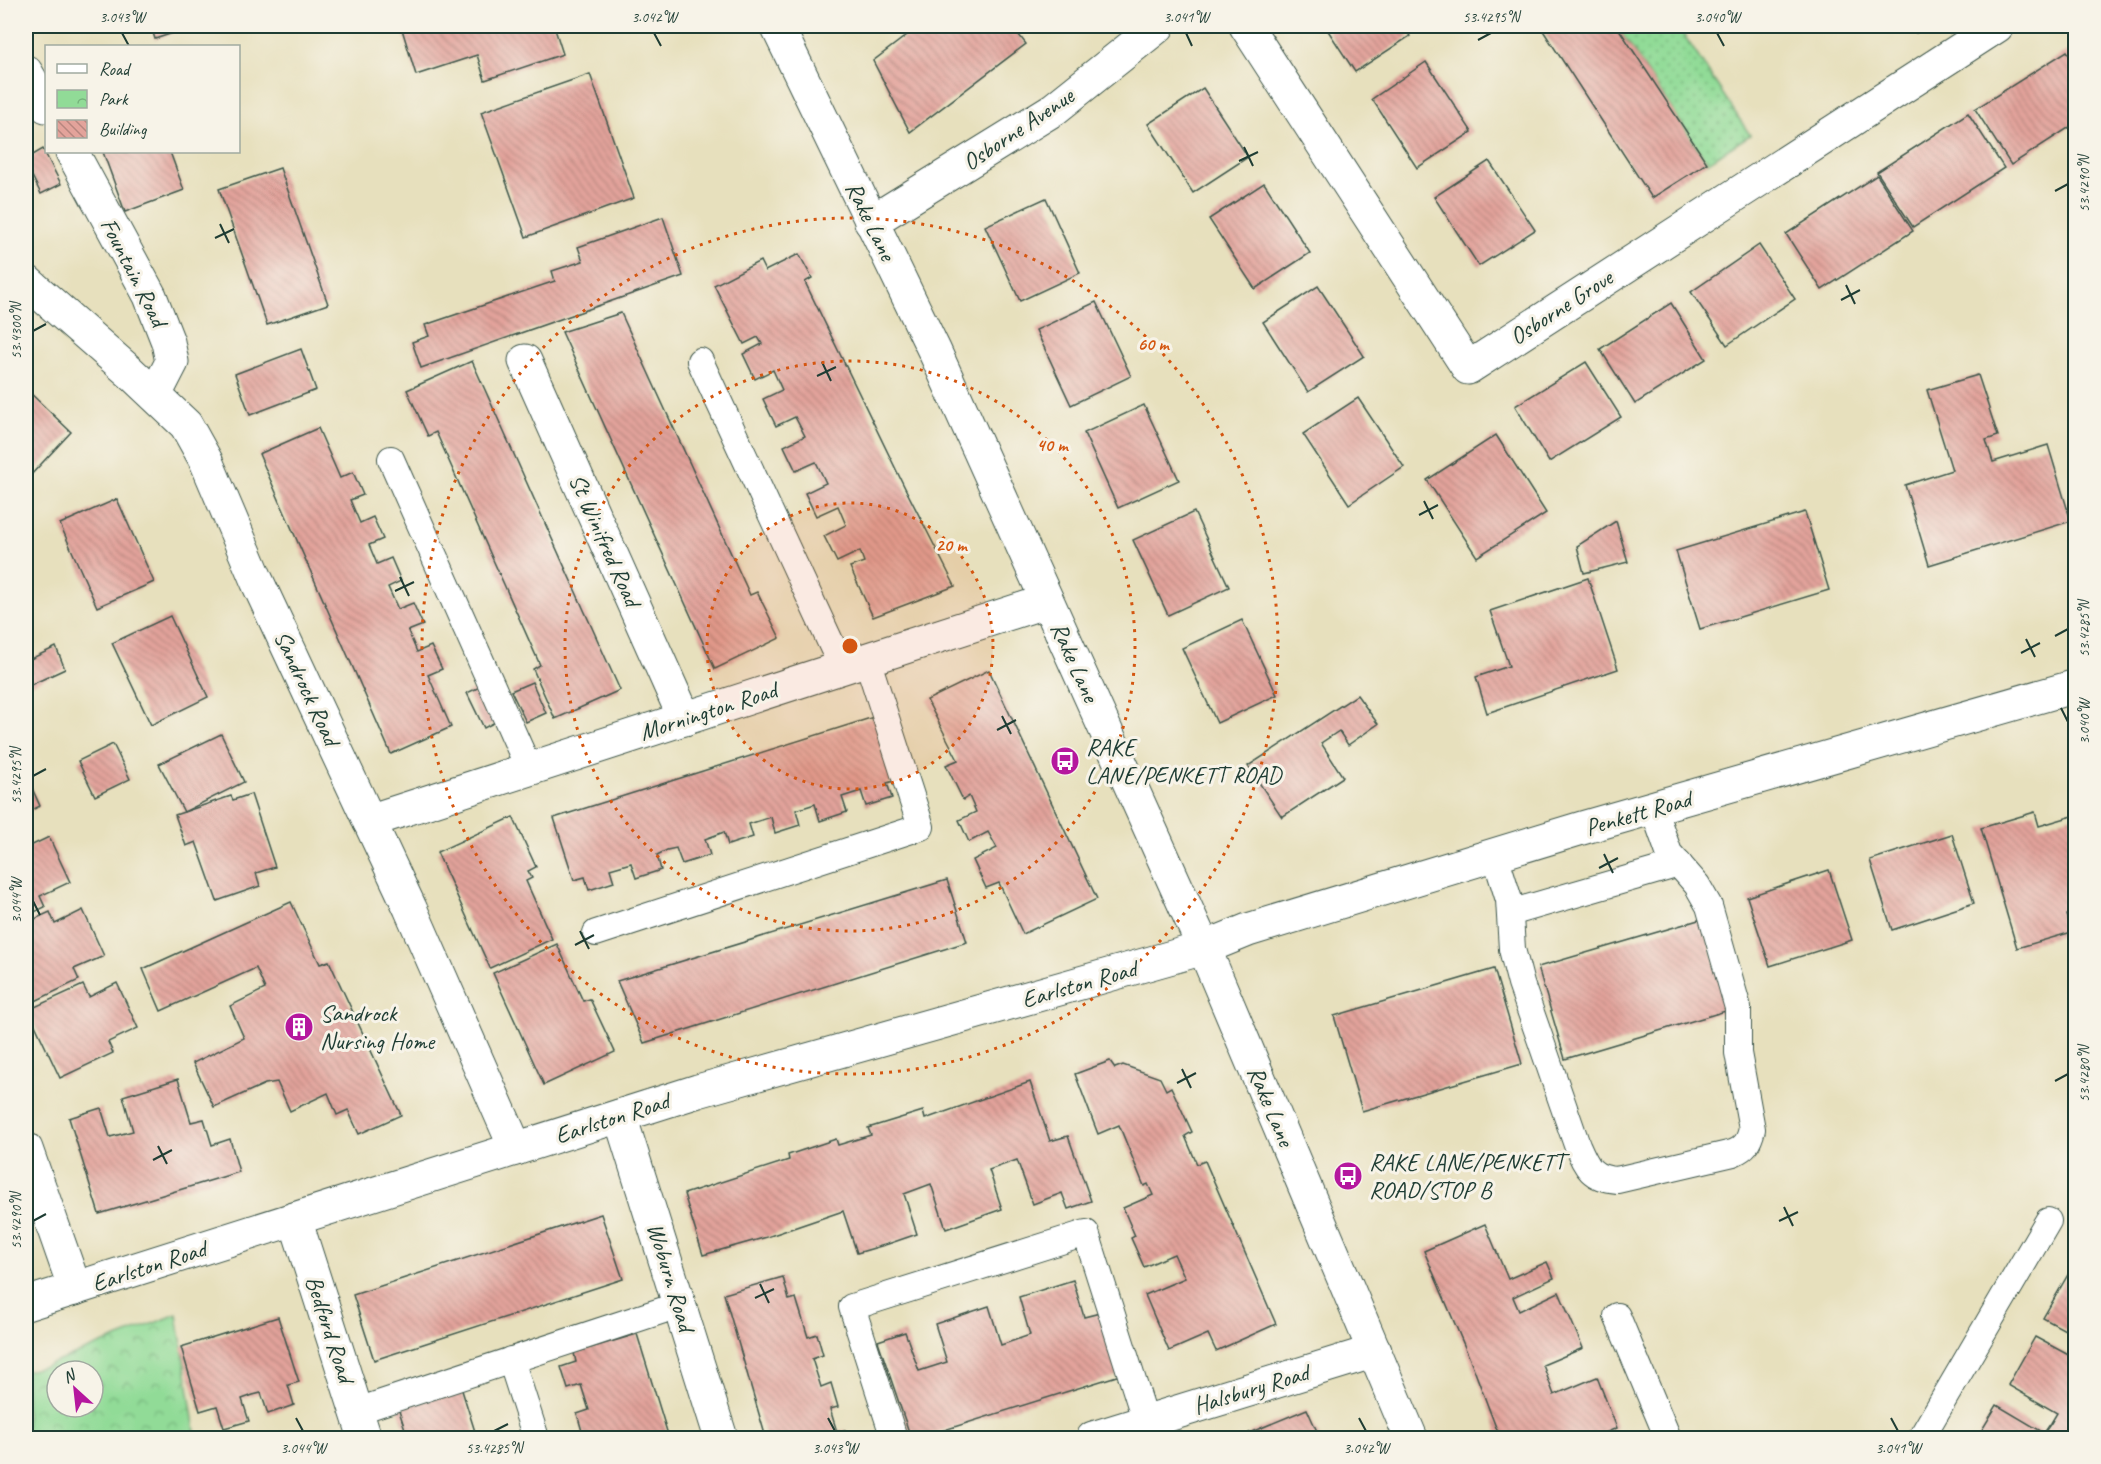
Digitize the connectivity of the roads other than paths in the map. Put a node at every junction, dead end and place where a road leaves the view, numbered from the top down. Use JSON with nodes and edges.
{"nodes":[{"id":1,"x":777,"y":26,"type":"edge"},
{"id":2,"x":1158,"y":26,"type":"edge"},
{"id":3,"x":1246,"y":26,"type":"edge"},
{"id":4,"x":1997,"y":26,"type":"edge"},
{"id":5,"x":26,"y":72,"type":"edge"},
{"id":6,"x":45,"y":103,"type":"edge"},
{"id":7,"x":73,"y":153,"type":"edge"},
{"id":8,"x":871,"y":222,"type":"junction"},
{"id":9,"x":26,"y":281,"type":"edge"},
{"id":10,"x":40,"y":312,"type":"edge"},
{"id":11,"x":525,"y":361,"type":"dead end"},
{"id":12,"x":700,"y":361,"type":"dead end"},
{"id":13,"x":155,"y":395,"type":"junction"},
{"id":14,"x":391,"y":459,"type":"dead end"},
{"id":15,"x":1047,"y":601,"type":"junction"},
{"id":16,"x":854,"y":663,"type":"junction"},
{"id":17,"x":2076,"y":686,"type":"edge"},
{"id":18,"x":685,"y":718,"type":"junction"},
{"id":19,"x":529,"y":769,"type":"junction"},
{"id":20,"x":1653,"y":808,"type":"junction"},
{"id":21,"x":369,"y":821,"type":"junction"},
{"id":22,"x":1495,"y":855,"type":"junction"},
{"id":23,"x":1679,"y":864,"type":"junction"},
{"id":24,"x":1510,"y":913,"type":"junction"},
{"id":25,"x":596,"y":933,"type":"dead end"},
{"id":26,"x":1204,"y":948,"type":"junction"},
{"id":27,"x":620,"y":1116,"type":"junction"},
{"id":28,"x":26,"y":1149,"type":"edge"},
{"id":29,"x":516,"y":1149,"type":"junction"},
{"id":30,"x":295,"y":1219,"type":"junction"},
{"id":31,"x":2048,"y":1221,"type":"dead end"},
{"id":32,"x":75,"y":1289,"type":"junction"},
{"id":33,"x":26,"y":1304,"type":"edge"},
{"id":34,"x":679,"y":1305,"type":"junction"},
{"id":35,"x":1617,"y":1316,"type":"dead end"},
{"id":36,"x":1375,"y":1351,"type":"junction"},
{"id":37,"x":511,"y":1360,"type":"junction"},
{"id":38,"x":1146,"y":1422,"type":"junction"},
{"id":39,"x":361,"y":1425,"type":"edge"},
{"id":40,"x":536,"y":1438,"type":"edge"},
{"id":41,"x":721,"y":1438,"type":"edge"},
{"id":42,"x":894,"y":1438,"type":"edge"},
{"id":43,"x":1093,"y":1438,"type":"edge"},
{"id":44,"x":1411,"y":1438,"type":"edge"},
{"id":45,"x":1668,"y":1438,"type":"edge"},
{"id":46,"x":1921,"y":1438,"type":"edge"}],
"edges":[{"from":1,"to":8,"type":"street","name":"Rake Lane"},
{"from":2,"to":8,"type":"street","name":"Osborne Avenue"},
{"from":3,"to":4,"type":"street","name":"Osborne Grove"},
{"from":5,"to":6,"type":"street"},
{"from":7,"to":13,"type":"street","name":"Fountain Road"},
{"from":8,"to":15,"type":"street","name":"Rake Lane"},
{"from":9,"to":10,"type":"street","name":"Sandrock Road"},
{"from":10,"to":13,"type":"street","name":"Sandrock Road"},
{"from":11,"to":18,"type":"street","name":"St Winifred Road"},
{"from":12,"to":16,"type":"lane"},
{"from":13,"to":21,"type":"street","name":"Sandrock Road"},
{"from":14,"to":19,"type":"lane"},
{"from":15,"to":16,"type":"street","name":"Mornington Road"},
{"from":15,"to":26,"type":"street","name":"Rake Lane"},
{"from":16,"to":18,"type":"street","name":"Mornington Road"},
{"from":16,"to":25,"type":"lane"},
{"from":17,"to":20,"type":"street","name":"Penkett Road"},
{"from":18,"to":19,"type":"street","name":"Mornington Road"},
{"from":19,"to":21,"type":"street","name":"Mornington Road"},
{"from":20,"to":22,"type":"street","name":"Penkett Road"},
{"from":20,"to":23,"type":"lane"},
{"from":21,"to":29,"type":"street","name":"Sandrock Road"},
{"from":22,"to":24,"type":"lane"},
{"from":22,"to":26,"type":"street","name":"Penkett Road"},
{"from":23,"to":24,"type":"lane"},
{"from":23,"to":24,"type":"lane"},
{"from":26,"to":27,"type":"street","name":"Earlston Road"},
{"from":26,"to":36,"type":"street","name":"Rake Lane"},
{"from":27,"to":29,"type":"street","name":"Earlston Road"},
{"from":27,"to":34,"type":"street","name":"Woburn Road"},
{"from":28,"to":32,"type":"street"},
{"from":29,"to":30,"type":"street","name":"Earlston Road"},
{"from":30,"to":32,"type":"street","name":"Earlston Road"},
{"from":30,"to":39,"type":"street","name":"Bedford Road"},
{"from":31,"to":46,"type":"lane"},
{"from":32,"to":33,"type":"street","name":"Earlston Road"},
{"from":34,"to":37,"type":"lane"},
{"from":34,"to":41,"type":"street","name":"Woburn Road"},
{"from":35,"to":45,"type":"lane"},
{"from":36,"to":38,"type":"street","name":"Halsbury Road"},
{"from":36,"to":44,"type":"street","name":"Rake Lane"},
{"from":37,"to":39,"type":"lane"},
{"from":37,"to":40,"type":"lane"},
{"from":38,"to":42,"type":"lane"},
{"from":38,"to":43,"type":"street","name":"Halsbury Road"}]}
